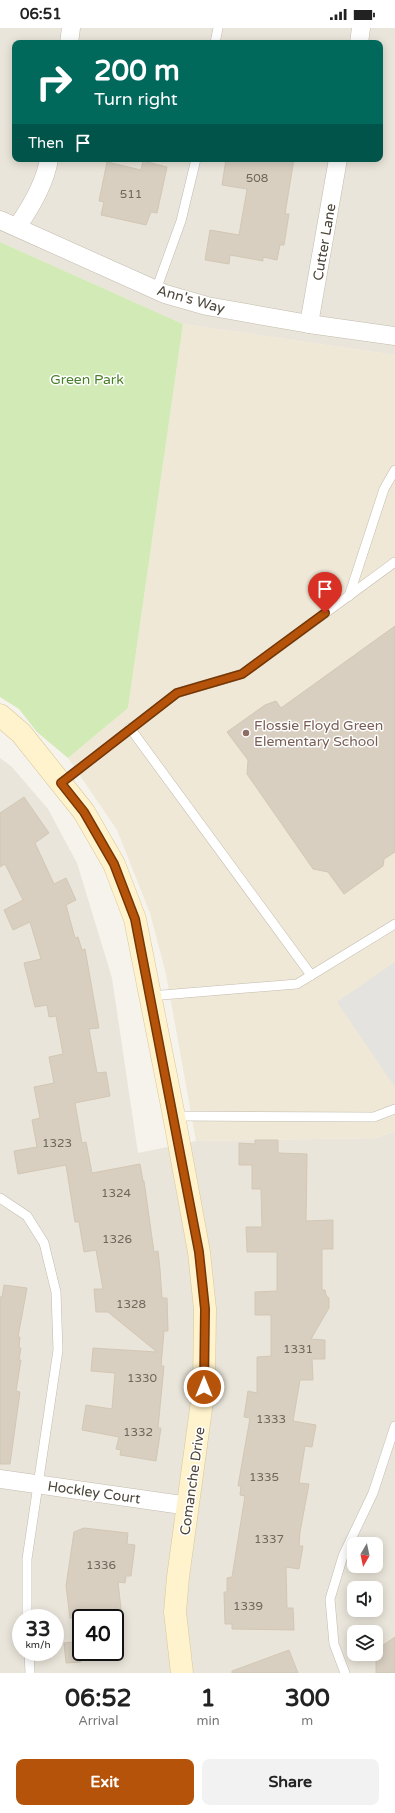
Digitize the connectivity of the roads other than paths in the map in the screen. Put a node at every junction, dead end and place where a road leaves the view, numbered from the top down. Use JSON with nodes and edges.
{"nodes":[{"id":1,"x":71,"y":28,"type":"edge"},
{"id":2,"x":218,"y":28,"type":"edge"},
{"id":3,"x":361,"y":28,"type":"edge"},
{"id":4,"x":69,"y":40,"type":"edge"},
{"id":5,"x":216,"y":40,"type":"edge"},
{"id":6,"x":359,"y":40,"type":"edge"},
{"id":7,"x":49,"y":162,"type":"edge"},
{"id":8,"x":195,"y":162,"type":"edge"},
{"id":9,"x":337,"y":162,"type":"edge"},
{"id":10,"x":0,"y":220,"type":"edge"},
{"id":11,"x":17,"y":228,"type":"junction"},
{"id":12,"x":156,"y":290,"type":"junction"},
{"id":13,"x":309,"y":324,"type":"junction"},
{"id":14,"x":395,"y":336,"type":"edge"},
{"id":15,"x":395,"y":470,"type":"edge"},
{"id":16,"x":395,"y":562,"type":"edge"},
{"id":17,"x":349,"y":596,"type":"junction"},
{"id":18,"x":0,"y":715,"type":"edge"},
{"id":19,"x":130,"y":728,"type":"junction"},
{"id":20,"x":61,"y":783,"type":"junction"},
{"id":21,"x":395,"y":924,"type":"edge"},
{"id":22,"x":311,"y":975,"type":"junction"},
{"id":23,"x":150,"y":996,"type":"junction"},
{"id":24,"x":395,"y":1109,"type":"edge"},
{"id":25,"x":174,"y":1116,"type":"junction"},
{"id":26,"x":0,"y":1198,"type":"edge"},
{"id":27,"x":395,"y":1426,"type":"edge"},
{"id":28,"x":0,"y":1479,"type":"edge"},
{"id":29,"x":38,"y":1484,"type":"junction"},
{"id":30,"x":188,"y":1506,"type":"junction"},
{"id":31,"x":27,"y":1609,"type":"edge"},
{"id":32,"x":29,"y":1661,"type":"edge"},
{"id":33,"x":30,"y":1673,"type":"edge"},
{"id":34,"x":182,"y":1673,"type":"edge"},
{"id":35,"x":345,"y":1673,"type":"edge"}],
"edges":[{"from":1,"to":4,"type":"street"},
{"from":2,"to":5,"type":"lane"},
{"from":3,"to":6,"type":"street"},
{"from":7,"to":11,"type":"street"},
{"from":8,"to":12,"type":"lane"},
{"from":9,"to":13,"type":"street","name":"Cutter Lane"},
{"from":10,"to":11,"type":"street","name":"Ann's Way"},
{"from":11,"to":12,"type":"street","name":"Ann's Way"},
{"from":12,"to":13,"type":"street","name":"Ann's Way"},
{"from":13,"to":14,"type":"street","name":"Ann's Way"},
{"from":15,"to":17,"type":"lane"},
{"from":16,"to":17,"type":"lane"},
{"from":17,"to":19,"type":"lane"},
{"from":18,"to":20,"type":"street","name":"Comanche Drive"},
{"from":19,"to":20,"type":"lane"},
{"from":19,"to":22,"type":"lane"},
{"from":20,"to":23,"type":"street","name":"Comanche Drive"},
{"from":21,"to":22,"type":"lane"},
{"from":22,"to":23,"type":"lane"},
{"from":23,"to":25,"type":"street","name":"Comanche Drive"},
{"from":24,"to":25,"type":"lane"},
{"from":25,"to":30,"type":"street","name":"Comanche Drive"},
{"from":26,"to":29,"type":"lane"},
{"from":27,"to":35,"type":"lane"},
{"from":28,"to":29,"type":"street","name":"Hockley Court"},
{"from":29,"to":30,"type":"street","name":"Hockley Court"},
{"from":29,"to":31,"type":"lane"},
{"from":30,"to":34,"type":"street","name":"Comanche Drive"},
{"from":32,"to":33,"type":"lane"}]}
